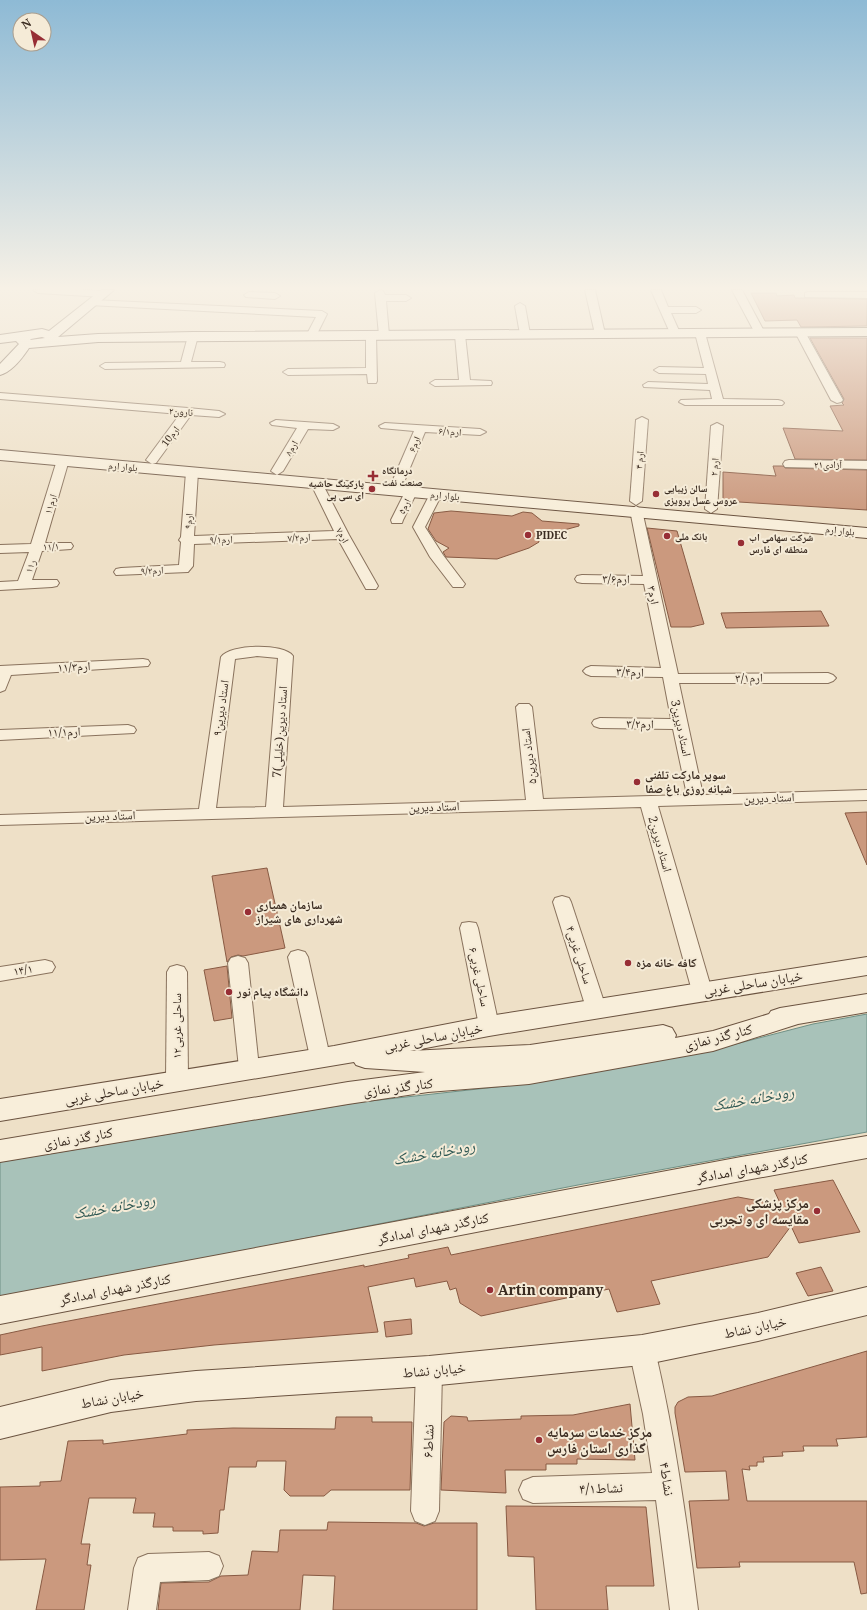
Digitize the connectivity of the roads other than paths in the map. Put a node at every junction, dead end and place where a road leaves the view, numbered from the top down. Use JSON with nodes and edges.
{"nodes":[{"id":1,"x":373,"y":365,"type":"edge"},
{"id":2,"x":463,"y":365,"type":"edge"},
{"id":3,"x":708,"y":365,"type":"edge"},
{"id":4,"x":818,"y":365,"type":"edge"},
{"id":5,"x":105,"y":366,"type":"dead end"},
{"id":6,"x":185,"y":366,"type":"joint"},
{"id":7,"x":220,"y":366,"type":"dead end"},
{"id":8,"x":659,"y":370,"type":"dead end"},
{"id":9,"x":710,"y":371,"type":"junction"},
{"id":10,"x":288,"y":372,"type":"dead end"},
{"id":11,"x":487,"y":382,"type":"dead end"},
{"id":12,"x":434,"y":383,"type":"dead end"},
{"id":13,"x":465,"y":383,"type":"junction"},
{"id":14,"x":648,"y":385,"type":"dead end"},
{"id":15,"x":715,"y":387,"type":"junction"},
{"id":16,"x":0,"y":396,"type":"edge"},
{"id":17,"x":837,"y":400,"type":"dead end"},
{"id":18,"x":685,"y":402,"type":"dead end"},
{"id":19,"x":719,"y":403,"type":"junction"},
{"id":20,"x":778,"y":403,"type":"dead end"},
{"id":21,"x":188,"y":412,"type":"junction"},
{"id":22,"x":220,"y":414,"type":"dead end"},
{"id":23,"x":642,"y":420,"type":"dead end"},
{"id":24,"x":276,"y":423,"type":"dead end"},
{"id":25,"x":304,"y":425,"type":"junction"},
{"id":26,"x":385,"y":426,"type":"dead end"},
{"id":27,"x":717,"y":426,"type":"dead end"},
{"id":28,"x":333,"y":427,"type":"dead end"},
{"id":29,"x":421,"y":429,"type":"junction"},
{"id":30,"x":480,"y":432,"type":"dead end"},
{"id":31,"x":0,"y":447,"type":"edge"},
{"id":32,"x":0,"y":455,"type":"edge"},
{"id":33,"x":63,"y":460,"type":"junction"},
{"id":34,"x":152,"y":460,"type":"junction"},
{"id":35,"x":789,"y":464,"type":"dead end"},
{"id":36,"x":867,"y":465,"type":"edge"},
{"id":37,"x":204,"y":470,"type":"junction"},
{"id":38,"x":277,"y":471,"type":"junction"},
{"id":39,"x":398,"y":482,"type":"junction"},
{"id":40,"x":317,"y":484,"type":"junction"},
{"id":41,"x":411,"y":492,"type":"junction"},
{"id":42,"x":436,"y":494,"type":"junction"},
{"id":43,"x":636,"y":506,"type":"junction"},
{"id":44,"x":710,"y":509,"type":"junction"},
{"id":45,"x":397,"y":520,"type":"dead end"},
{"id":46,"x":867,"y":521,"type":"edge"},
{"id":47,"x":867,"y":533,"type":"edge"},
{"id":48,"x":342,"y":535,"type":"junction"},
{"id":49,"x":255,"y":539,"type":"joint"},
{"id":50,"x":186,"y":540,"type":"junction"},
{"id":51,"x":37,"y":546,"type":"junction"},
{"id":52,"x":66,"y":546,"type":"dead end"},
{"id":53,"x":0,"y":549,"type":"edge"},
{"id":54,"x":183,"y":569,"type":"joint"},
{"id":55,"x":121,"y":572,"type":"dead end"},
{"id":56,"x":582,"y":578,"type":"dead end"},
{"id":57,"x":650,"y":580,"type":"junction"},
{"id":58,"x":52,"y":583,"type":"dead end"},
{"id":59,"x":458,"y":584,"type":"dead end"},
{"id":60,"x":23,"y":585,"type":"junction"},
{"id":61,"x":0,"y":586,"type":"edge"},
{"id":62,"x":371,"y":586,"type":"dead end"},
{"id":63,"x":282,"y":653,"type":"joint"},
{"id":64,"x":143,"y":663,"type":"dead end"},
{"id":65,"x":3,"y":671,"type":"edge"},
{"id":66,"x":591,"y":671,"type":"dead end"},
{"id":67,"x":670,"y":676,"type":"junction"},
{"id":68,"x":828,"y":678,"type":"dead end"},
{"id":69,"x":0,"y":687,"type":"edge"},
{"id":70,"x":524,"y":707,"type":"dead end"},
{"id":71,"x":600,"y":723,"type":"dead end"},
{"id":72,"x":680,"y":724,"type":"junction"},
{"id":73,"x":128,"y":730,"type":"dead end"},
{"id":74,"x":0,"y":735,"type":"edge"},
{"id":75,"x":867,"y":795,"type":"edge"},
{"id":76,"x":696,"y":800,"type":"junction"},
{"id":77,"x":648,"y":801,"type":"junction"},
{"id":78,"x":535,"y":804,"type":"junction"},
{"id":79,"x":274,"y":812,"type":"junction"},
{"id":80,"x":207,"y":814,"type":"junction"},
{"id":81,"x":0,"y":820,"type":"edge"},
{"id":82,"x":562,"y":902,"type":"dead end"},
{"id":83,"x":469,"y":928,"type":"dead end"},
{"id":84,"x":298,"y":957,"type":"dead end"},
{"id":85,"x":238,"y":964,"type":"dead end"},
{"id":86,"x":867,"y":966,"type":"edge"},
{"id":87,"x":45,"y":967,"type":"dead end"},
{"id":88,"x":177,"y":972,"type":"dead end"},
{"id":89,"x":0,"y":974,"type":"edge"},
{"id":90,"x":702,"y":991,"type":"junction"},
{"id":91,"x":867,"y":1003,"type":"edge"},
{"id":92,"x":596,"y":1008,"type":"junction"},
{"id":93,"x":794,"y":1016,"type":"junction"},
{"id":94,"x":489,"y":1026,"type":"junction"},
{"id":95,"x":327,"y":1057,"type":"junction"},
{"id":96,"x":249,"y":1068,"type":"junction"},
{"id":97,"x":177,"y":1080,"type":"junction"},
{"id":98,"x":0,"y":1110,"type":"edge"},
{"id":99,"x":867,"y":1147,"type":"edge"},
{"id":100,"x":0,"y":1151,"type":"edge"},
{"id":101,"x":867,"y":1302,"type":"edge"},
{"id":102,"x":0,"y":1310,"type":"edge"},
{"id":103,"x":642,"y":1350,"type":"junction"},
{"id":104,"x":429,"y":1371,"type":"junction"},
{"id":105,"x":0,"y":1423,"type":"edge"},
{"id":106,"x":668,"y":1486,"type":"junction"},
{"id":107,"x":534,"y":1490,"type":"dead end"},
{"id":108,"x":425,"y":1511,"type":"dead end"},
{"id":109,"x":209,"y":1566,"type":"dead end"},
{"id":110,"x":142,"y":1610,"type":"edge"},
{"id":111,"x":684,"y":1610,"type":"edge"}],
"edges":[{"from":1,"to":10,"type":"street"},
{"from":2,"to":13,"type":"street"},
{"from":3,"to":9,"type":"street"},
{"from":4,"to":17,"type":"street"},
{"from":5,"to":6,"type":"street"},
{"from":6,"to":7,"type":"street"},
{"from":8,"to":9,"type":"street"},
{"from":9,"to":15,"type":"street"},
{"from":11,"to":13,"type":"street"},
{"from":12,"to":13,"type":"street"},
{"from":14,"to":15,"type":"street"},
{"from":15,"to":19,"type":"street"},
{"from":16,"to":21,"type":"street","name":"نارون۲"},
{"from":18,"to":19,"type":"street"},
{"from":19,"to":20,"type":"street"},
{"from":21,"to":22,"type":"street","name":"نارون۲"},
{"from":21,"to":34,"type":"street","name":"ارم10"},
{"from":23,"to":43,"type":"street","name":"ارم ۴"},
{"from":24,"to":25,"type":"street"},
{"from":25,"to":28,"type":"street"},
{"from":25,"to":38,"type":"street","name":"ارم۸"},
{"from":26,"to":29,"type":"street","name":"۶/۱ارم"},
{"from":27,"to":44,"type":"street","name":"ارم ۲"},
{"from":29,"to":30,"type":"street","name":"۶/۱ارم"},
{"from":29,"to":39,"type":"street","name":"ارم۶"},
{"from":31,"to":34,"type":"main road","name":"بلوار ارم"},
{"from":32,"to":33,"type":"main road","name":"بلوار ارم"},
{"from":33,"to":37,"type":"main road","name":"بلوار ارم"},
{"from":33,"to":51,"type":"street","name":"ارم۱۱"},
{"from":34,"to":37,"type":"main road","name":"بلوار ارم"},
{"from":35,"to":36,"type":"street","name":"آزادی۲۱"},
{"from":37,"to":38,"type":"main road","name":"بلوار ارم"},
{"from":37,"to":40,"type":"main road","name":"بلوار ارم"},
{"from":37,"to":50,"type":"street","name":"ارم۹"},
{"from":38,"to":39,"type":"main road","name":"بلوار ارم"},
{"from":39,"to":43,"type":"main road","name":"بلوار ارم"},
{"from":40,"to":41,"type":"main road","name":"بلوار ارم"},
{"from":40,"to":48,"type":"street","name":"ارم۷"},
{"from":41,"to":42,"type":"main road","name":"بلوار ارم"},
{"from":41,"to":45,"type":"street","name":"ارم۵"},
{"from":42,"to":43,"type":"main road","name":"بلوار ارم"},
{"from":42,"to":59,"type":"street"},
{"from":43,"to":44,"type":"main road","name":"بلوار ارم"},
{"from":43,"to":47,"type":"main road","name":"بلوار ارم"},
{"from":43,"to":57,"type":"street","name":"ارم۳"},
{"from":44,"to":46,"type":"main road","name":"بلوار ارم"},
{"from":48,"to":49,"type":"street","name":"۷/۲ارم"},
{"from":48,"to":62,"type":"street","name":"ارم۷"},
{"from":49,"to":50,"type":"street","name":"۹/۱ارم"},
{"from":50,"to":54,"type":"street","name":"ارم۹"},
{"from":51,"to":52,"type":"street","name":"۱۱/۱"},
{"from":51,"to":53,"type":"street","name":"۱۱/۱"},
{"from":51,"to":60,"type":"street","name":"۱۱ر"},
{"from":54,"to":55,"type":"street","name":"۹/۲ارم"},
{"from":56,"to":57,"type":"street","name":"۳/۶ارم"},
{"from":57,"to":67,"type":"street","name":"ارم۳"},
{"from":58,"to":60,"type":"street"},
{"from":60,"to":61,"type":"street"},
{"from":63,"to":79,"type":"street","name":"7استاد دیرین(خلیلی)"},
{"from":63,"to":80,"type":"street","name":"استاد دیرین۹"},
{"from":64,"to":65,"type":"street","name":"۱۱/۳ارم"},
{"from":65,"to":69,"type":"street"},
{"from":66,"to":67,"type":"street","name":"۳/۴ارم"},
{"from":67,"to":68,"type":"street","name":"۳/۱ارم"},
{"from":67,"to":72,"type":"street","name":"3استاد دیرین"},
{"from":70,"to":78,"type":"street","name":"استاد دیرین۵"},
{"from":71,"to":72,"type":"street","name":"۳/۲ارم"},
{"from":72,"to":76,"type":"street","name":"3استاد دیرین"},
{"from":73,"to":74,"type":"street","name":"۱۱/۱ارم"},
{"from":75,"to":76,"type":"street","name":"استاد دیرین"},
{"from":76,"to":77,"type":"street","name":"استاد دیرین"},
{"from":77,"to":78,"type":"street","name":"استاد دیرین"},
{"from":77,"to":90,"type":"street","name":"2استاد دیرین"},
{"from":78,"to":79,"type":"street","name":"استاد دیرین"},
{"from":79,"to":80,"type":"street","name":"استاد دیرین"},
{"from":80,"to":81,"type":"street","name":"استاد دیرین"},
{"from":82,"to":92,"type":"street","name":"ساحلی غربی۴"},
{"from":83,"to":94,"type":"street","name":"ساحلی غربی۶"},
{"from":84,"to":95,"type":"street"},
{"from":85,"to":96,"type":"street"},
{"from":86,"to":90,"type":"main road","name":"خیابان ساحلی غربی"},
{"from":87,"to":89,"type":"street","name":"۱۴/۱"},
{"from":88,"to":97,"type":"street","name":"ساحلی غربی۱۲"},
{"from":90,"to":92,"type":"main road","name":"خیابان ساحلی غربی"},
{"from":91,"to":93,"type":"main road"},
{"from":92,"to":94,"type":"main road","name":"خیابان ساحلی غربی"},
{"from":93,"to":95,"type":"main road"},
{"from":93,"to":100,"type":"main road","name":"کنار گذر نمازی"},
{"from":94,"to":95,"type":"main road","name":"خیابان ساحلی غربی"},
{"from":95,"to":96,"type":"main road","name":"خیابان ساحلی غربی"},
{"from":96,"to":97,"type":"main road","name":"خیابان ساحلی غربی"},
{"from":97,"to":98,"type":"main road","name":"خیابان ساحلی غربی"},
{"from":99,"to":102,"type":"main road","name":"کنارگذر شهدای امدادگر"},
{"from":101,"to":103,"type":"main road","name":"خیابان نشاط"},
{"from":103,"to":104,"type":"main road","name":"خیابان نشاط"},
{"from":103,"to":106,"type":"street","name":"نشاط۴"},
{"from":104,"to":105,"type":"main road","name":"خیابان نشاط"},
{"from":104,"to":108,"type":"street","name":"نشاط۶"},
{"from":106,"to":107,"type":"street","name":"نشاط۴/۱"},
{"from":106,"to":111,"type":"street","name":"نشاط۴"},
{"from":109,"to":110,"type":"street"}]}
